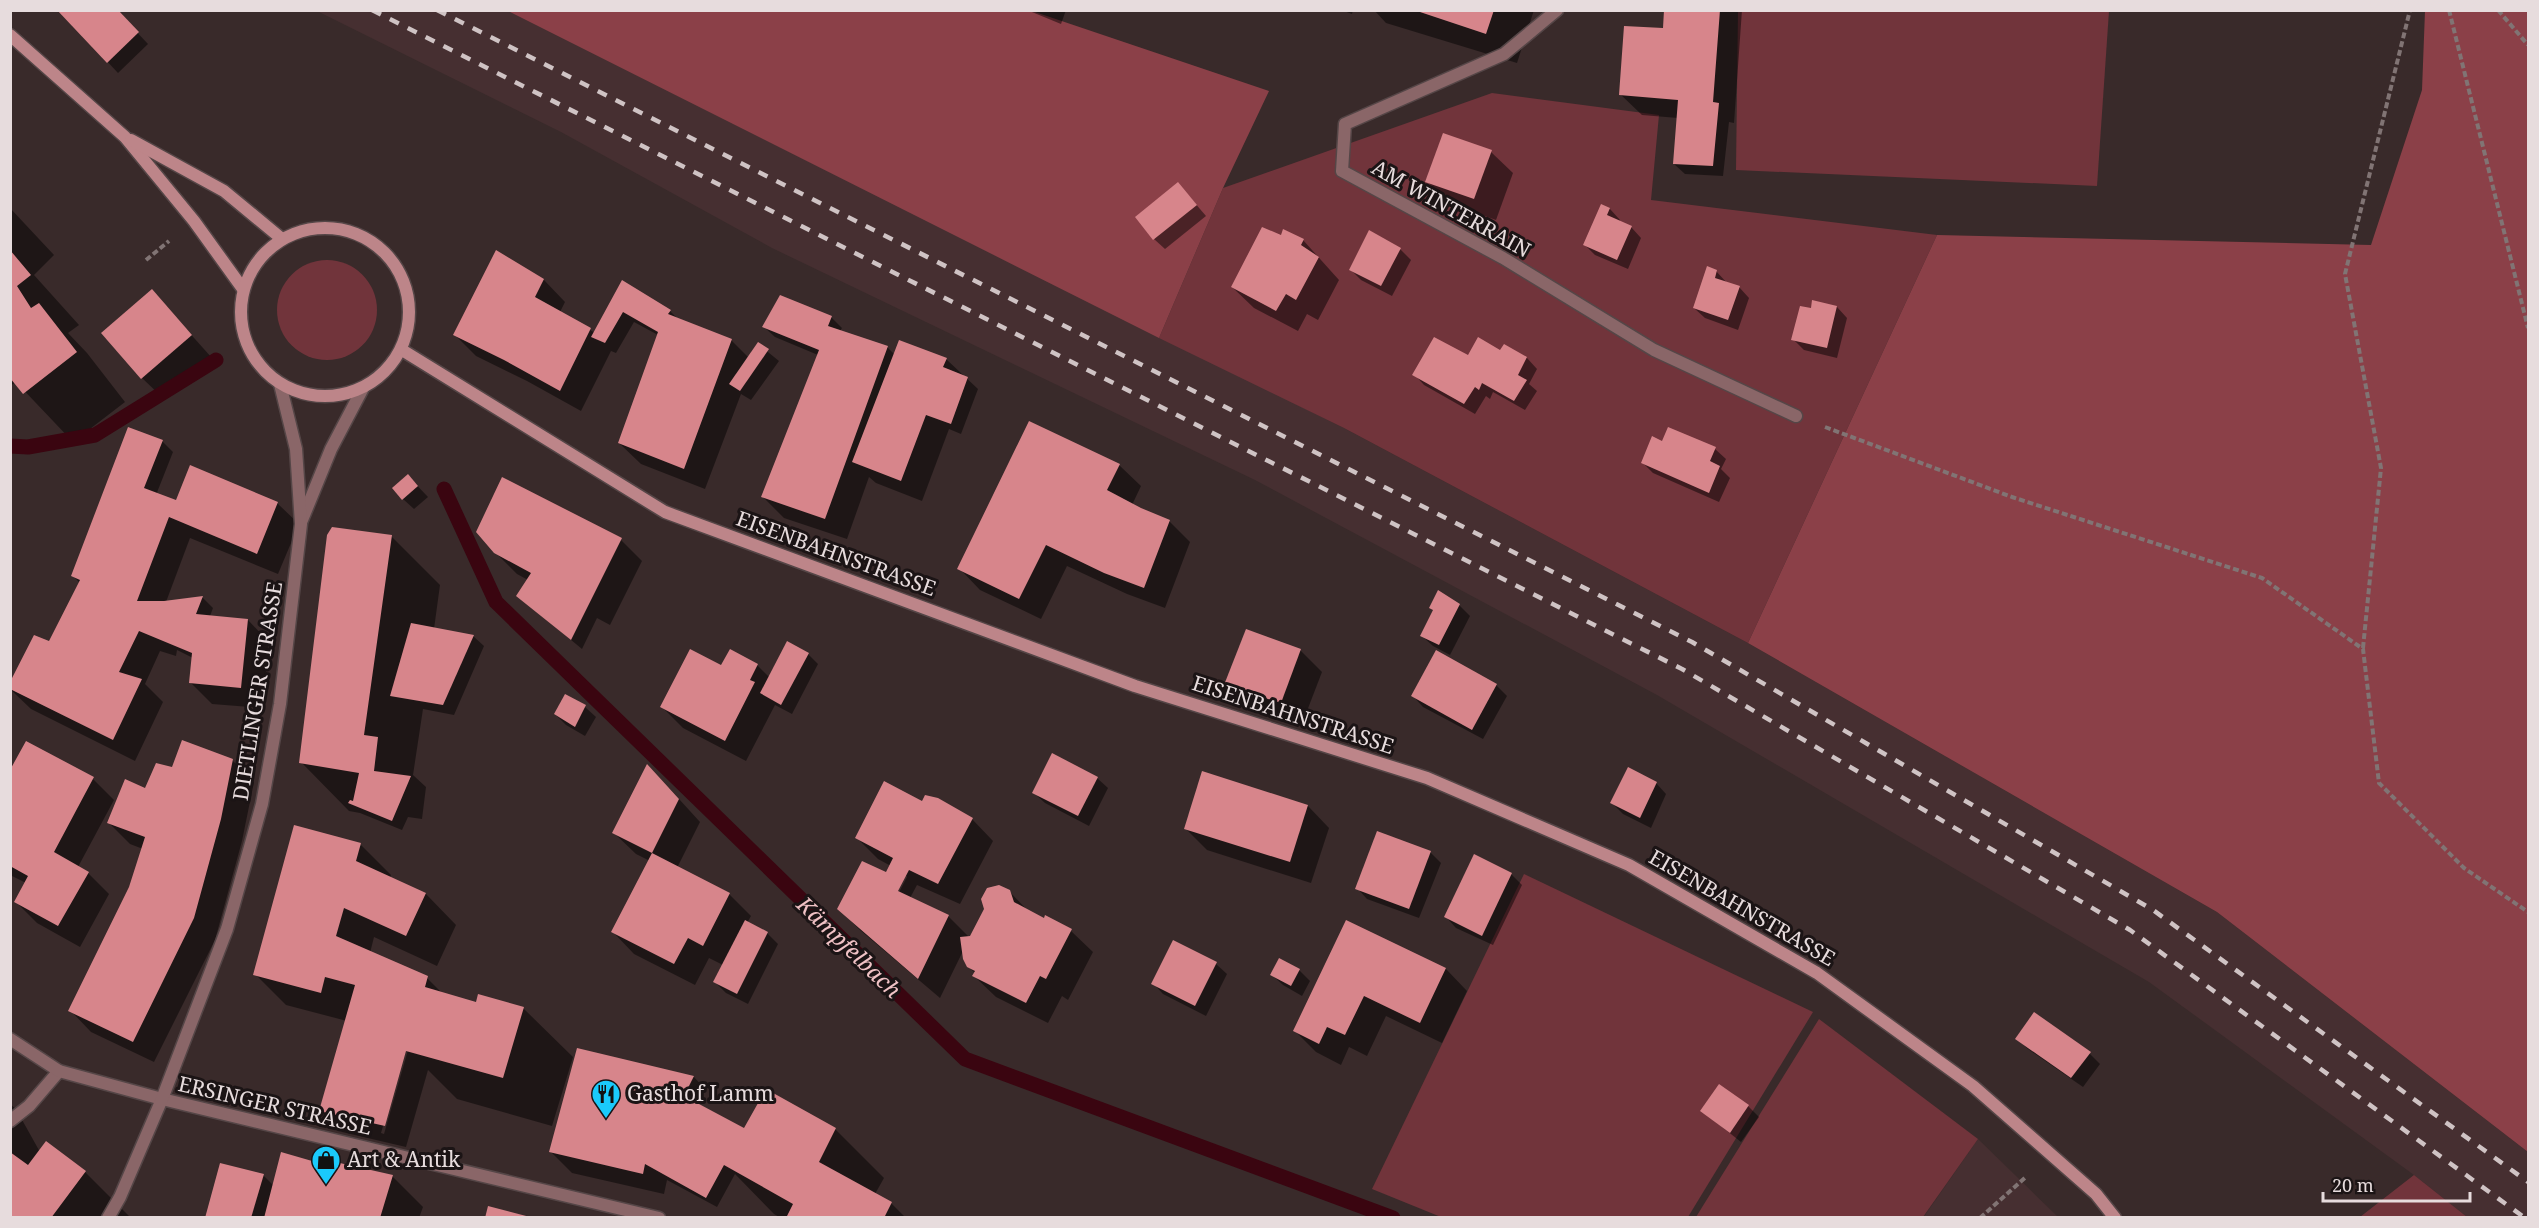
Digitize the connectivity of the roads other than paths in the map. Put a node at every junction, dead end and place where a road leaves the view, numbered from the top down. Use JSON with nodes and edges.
{"nodes":[{"id":1,"x":1557,"y":10,"type":"edge"},
{"id":2,"x":10,"y":34,"type":"edge"},
{"id":3,"x":125,"y":136,"type":"junction"},
{"id":4,"x":282,"y":239,"type":"junction"},
{"id":5,"x":243,"y":289,"type":"junction"},
{"id":6,"x":402,"y":350,"type":"junction"},
{"id":7,"x":280,"y":384,"type":"junction"},
{"id":8,"x":363,"y":388,"type":"junction"},
{"id":9,"x":1796,"y":416,"type":"road end"},
{"id":10,"x":300,"y":524,"type":"junction"},
{"id":11,"x":10,"y":1040,"type":"edge"},
{"id":12,"x":59,"y":1071,"type":"junction"},
{"id":13,"x":162,"y":1100,"type":"junction"},
{"id":14,"x":10,"y":1121,"type":"edge"},
{"id":15,"x":108,"y":1218,"type":"edge"},
{"id":16,"x":659,"y":1218,"type":"edge"},
{"id":17,"x":2115,"y":1218,"type":"edge"}],
"edges":[{"from":1,"to":9,"type":"street","name":"AM WINTERRAIN"},
{"from":2,"to":3,"type":"main road"},
{"from":3,"to":4,"type":"main road"},
{"from":3,"to":5,"type":"main road"},
{"from":4,"to":5,"type":"main road"},
{"from":4,"to":6,"type":"main road"},
{"from":5,"to":7,"type":"main road"},
{"from":6,"to":8,"type":"main road"},
{"from":6,"to":17,"type":"main road","name":"EISENBAHNSTRASSE"},
{"from":7,"to":8,"type":"main road"},
{"from":7,"to":10,"type":"street","name":"DIETLINGER STRASSE"},
{"from":8,"to":10,"type":"street","name":"DIETLINGER STRASSE"},
{"from":10,"to":13,"type":"street","name":"DIETLINGER STRASSE"},
{"from":11,"to":12,"type":"street","name":"ERSINGER STRASSE"},
{"from":12,"to":13,"type":"street","name":"ERSINGER STRASSE"},
{"from":12,"to":14,"type":"street"},
{"from":13,"to":15,"type":"street","name":"DIETLINGER STRASSE"},
{"from":13,"to":16,"type":"street","name":"ERSINGER STRASSE"}]}
